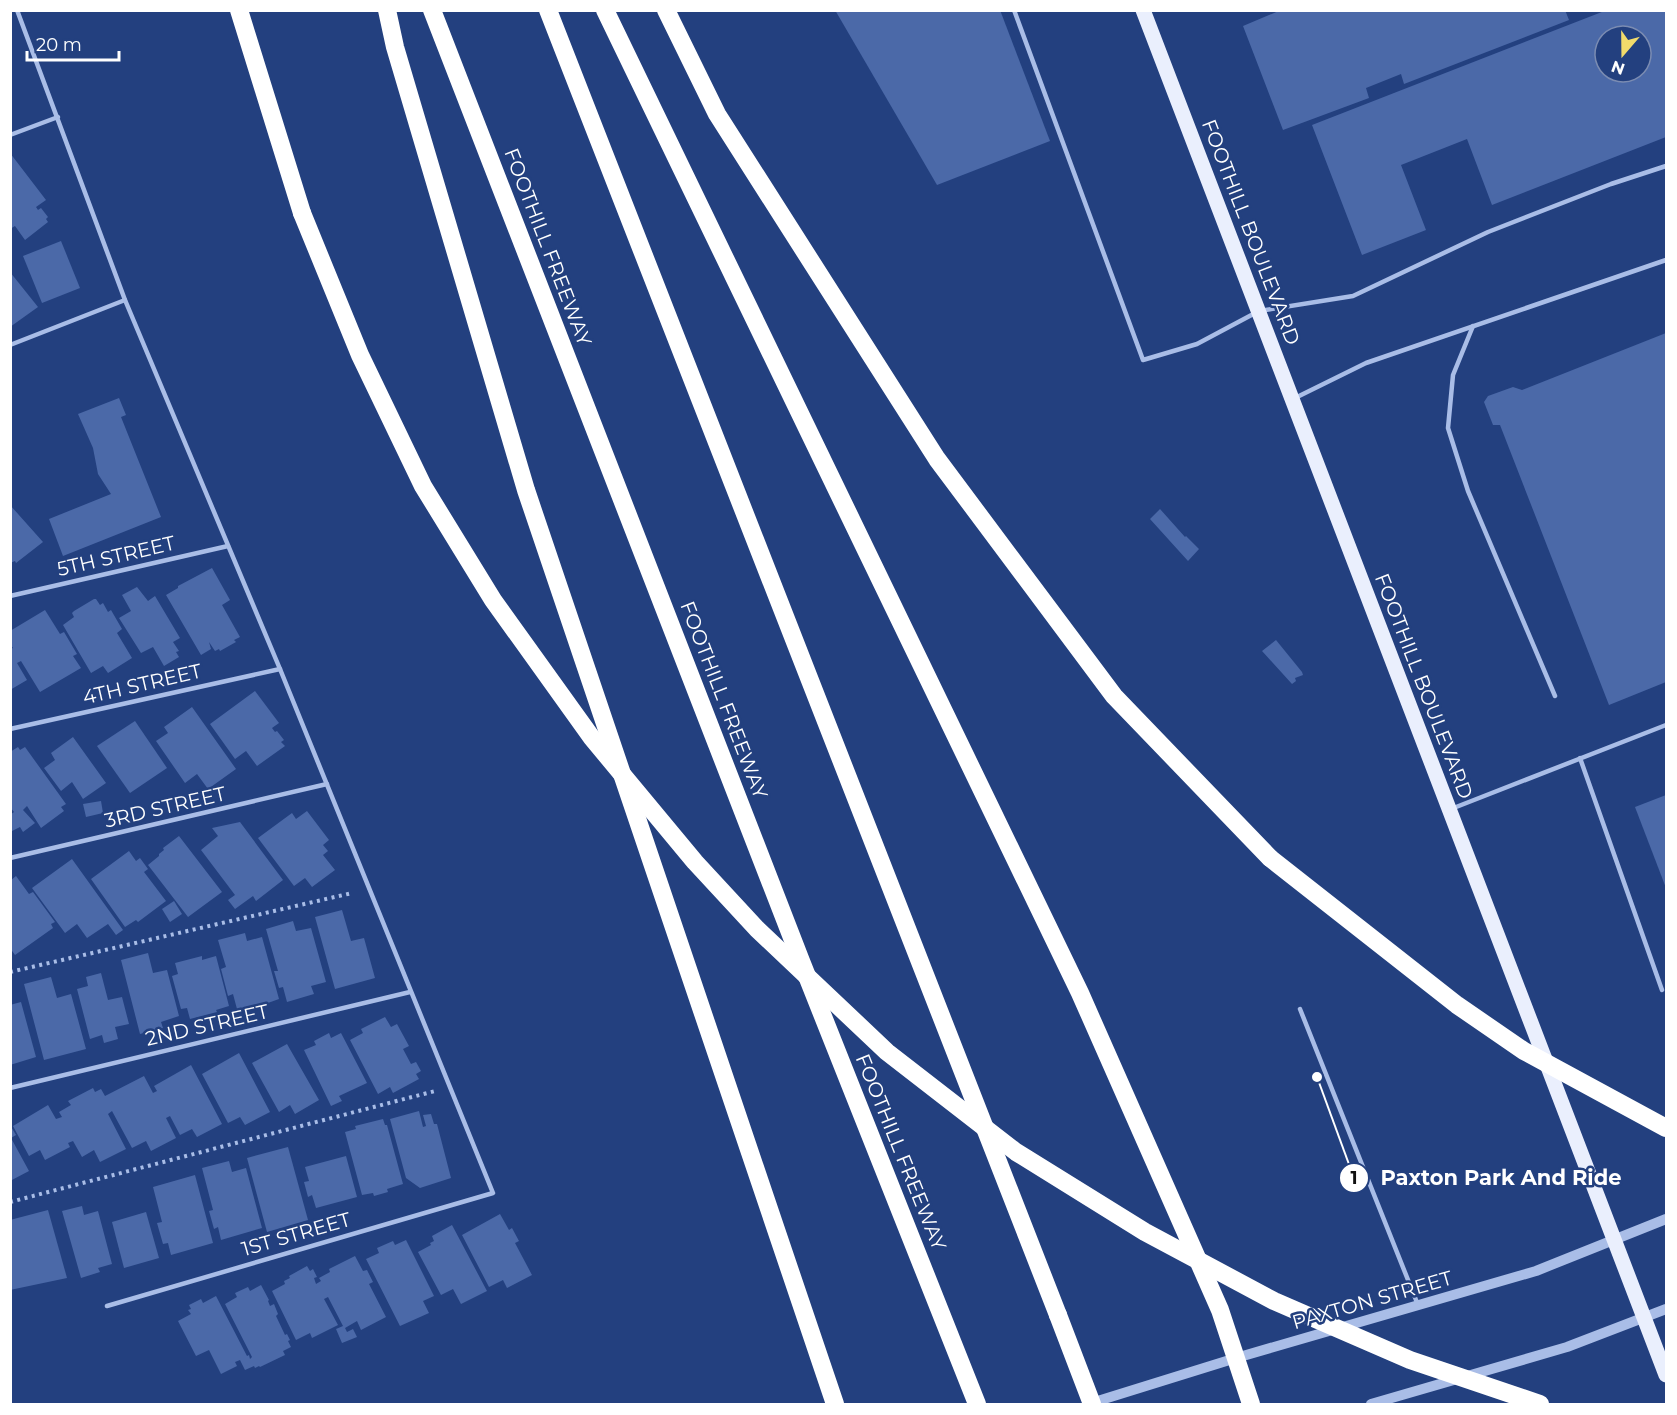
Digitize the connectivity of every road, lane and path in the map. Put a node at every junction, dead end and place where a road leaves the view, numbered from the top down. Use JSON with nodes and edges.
{"nodes":[{"id":1,"x":17,"y":10,"type":"edge"},
{"id":2,"x":239,"y":10,"type":"edge"},
{"id":3,"x":387,"y":10,"type":"edge"},
{"id":4,"x":432,"y":10,"type":"edge"},
{"id":5,"x":548,"y":10,"type":"edge"},
{"id":6,"x":605,"y":10,"type":"edge"},
{"id":7,"x":666,"y":10,"type":"edge"},
{"id":8,"x":1014,"y":10,"type":"edge"},
{"id":9,"x":1146,"y":11,"type":"edge"},
{"id":10,"x":58,"y":117,"type":"junction"},
{"id":11,"x":10,"y":135,"type":"edge"},
{"id":12,"x":1666,"y":166,"type":"edge"},
{"id":13,"x":1666,"y":260,"type":"edge"},
{"id":14,"x":125,"y":300,"type":"junction"},
{"id":15,"x":1259,"y":311,"type":"junction"},
{"id":16,"x":1473,"y":326,"type":"junction"},
{"id":17,"x":10,"y":345,"type":"edge"},
{"id":18,"x":1292,"y":399,"type":"junction"},
{"id":19,"x":228,"y":546,"type":"junction"},
{"id":20,"x":10,"y":596,"type":"edge"},
{"id":21,"x":280,"y":669,"type":"junction"},
{"id":22,"x":1555,"y":696,"type":"dead end"},
{"id":23,"x":1666,"y":725,"type":"edge"},
{"id":24,"x":10,"y":729,"type":"edge"},
{"id":25,"x":1580,"y":758,"type":"junction"},
{"id":26,"x":327,"y":784,"type":"junction"},
{"id":27,"x":1449,"y":810,"type":"junction"},
{"id":28,"x":10,"y":858,"type":"edge"},
{"id":29,"x":369,"y":889,"type":"junction"},
{"id":30,"x":10,"y":972,"type":"edge"},
{"id":31,"x":1662,"y":990,"type":"dead end"},
{"id":32,"x":410,"y":992,"type":"junction"},
{"id":33,"x":1300,"y":1009,"type":"dead end"},
{"id":34,"x":450,"y":1087,"type":"junction"},
{"id":35,"x":10,"y":1088,"type":"edge"},
{"id":36,"x":1666,"y":1128,"type":"edge"},
{"id":37,"x":10,"y":1202,"type":"edge"},
{"id":38,"x":1666,"y":1220,"type":"edge"},
{"id":39,"x":1614,"y":1240,"type":"junction"},
{"id":40,"x":107,"y":1305,"type":"dead end"},
{"id":41,"x":1418,"y":1305,"type":"junction"},
{"id":42,"x":1666,"y":1309,"type":"edge"},
{"id":43,"x":1644,"y":1318,"type":"junction"},
{"id":44,"x":1236,"y":1358,"type":"junction"},
{"id":45,"x":1666,"y":1375,"type":"edge"},
{"id":46,"x":835,"y":1404,"type":"edge"},
{"id":47,"x":977,"y":1404,"type":"edge"},
{"id":48,"x":1085,"y":1404,"type":"edge"},
{"id":49,"x":1092,"y":1404,"type":"edge"},
{"id":50,"x":1251,"y":1404,"type":"edge"},
{"id":51,"x":1371,"y":1404,"type":"edge"},
{"id":52,"x":1540,"y":1404,"type":"edge"}],
"edges":[{"from":1,"to":10,"type":"lane"},
{"from":2,"to":52,"type":"highway","bridge":true},
{"from":3,"to":46,"type":"highway"},
{"from":4,"to":47,"type":"highway","name":"FOOTHILL FREEWAY"},
{"from":5,"to":49,"type":"highway","bridge":true},
{"from":6,"to":44,"type":"highway"},
{"from":7,"to":36,"type":"highway","bridge":true},
{"from":8,"to":15,"type":"lane"},
{"from":9,"to":15,"type":"main road","name":"FOOTHILL BOULEVARD"},
{"from":10,"to":11,"type":"lane"},
{"from":10,"to":14,"type":"lane"},
{"from":12,"to":15,"type":"lane"},
{"from":13,"to":16,"type":"lane"},
{"from":14,"to":17,"type":"lane"},
{"from":14,"to":19,"type":"lane"},
{"from":15,"to":18,"type":"main road","name":"FOOTHILL BOULEVARD"},
{"from":16,"to":18,"type":"lane"},
{"from":16,"to":22,"type":"lane"},
{"from":18,"to":27,"type":"main road","name":"FOOTHILL BOULEVARD"},
{"from":19,"to":20,"type":"lane","name":"5TH STREET"},
{"from":19,"to":21,"type":"lane"},
{"from":21,"to":24,"type":"lane","name":"4TH STREET"},
{"from":21,"to":26,"type":"lane"},
{"from":23,"to":25,"type":"lane"},
{"from":25,"to":27,"type":"lane"},
{"from":25,"to":31,"type":"lane"},
{"from":26,"to":28,"type":"lane","name":"3RD STREET"},
{"from":26,"to":29,"type":"lane"},
{"from":27,"to":39,"type":"main road","name":"FOOTHILL BOULEVARD"},
{"from":29,"to":30,"type":"path"},
{"from":29,"to":32,"type":"lane"},
{"from":32,"to":34,"type":"lane"},
{"from":32,"to":35,"type":"lane","name":"2ND STREET"},
{"from":33,"to":41,"type":"lane"},
{"from":34,"to":37,"type":"path"},
{"from":34,"to":40,"type":"lane","name":"1ST STREET"},
{"from":38,"to":39,"type":"street","name":"PAXTON STREET"},
{"from":39,"to":41,"type":"street","name":"PAXTON STREET"},
{"from":39,"to":43,"type":"main road","name":"FOOTHILL BOULEVARD"},
{"from":41,"to":44,"type":"street","name":"PAXTON STREET"},
{"from":42,"to":43,"type":"street"},
{"from":43,"to":45,"type":"main road","name":"FOOTHILL BOULEVARD"},
{"from":43,"to":51,"type":"street"},
{"from":44,"to":48,"type":"street","name":"PAXTON STREET"},
{"from":44,"to":50,"type":"highway"}]}
